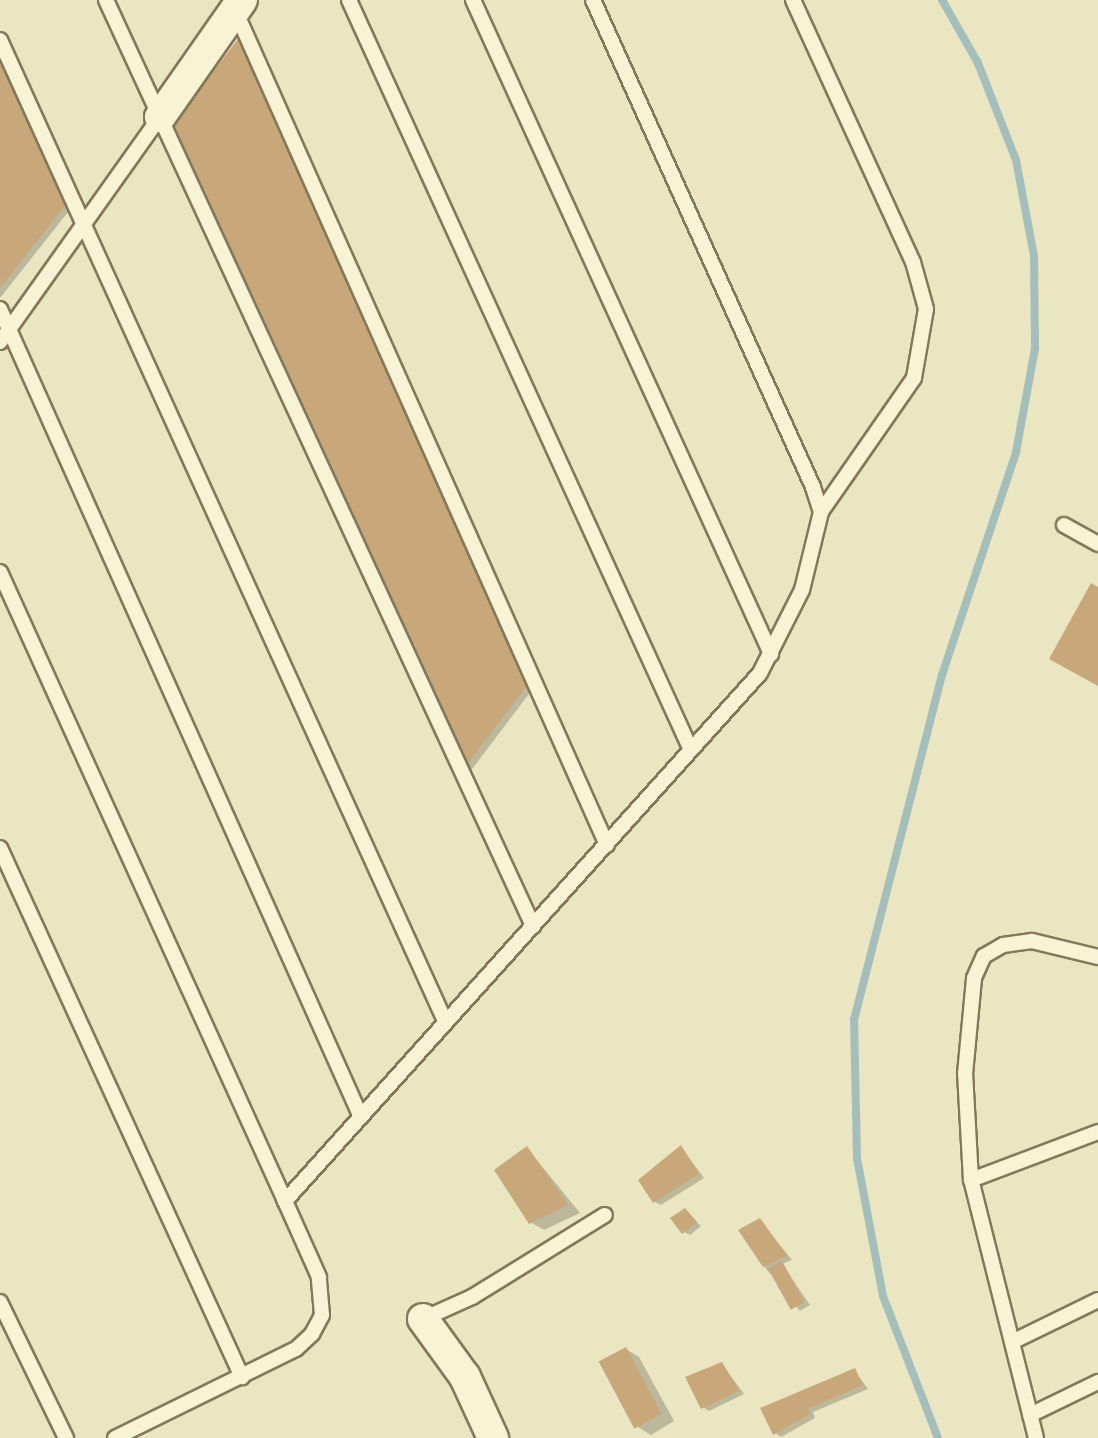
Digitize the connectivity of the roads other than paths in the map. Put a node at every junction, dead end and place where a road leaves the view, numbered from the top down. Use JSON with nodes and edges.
{"nodes":[{"id":1,"x":106,"y":0,"type":"edge"},
{"id":2,"x":349,"y":0,"type":"edge"},
{"id":3,"x":473,"y":0,"type":"edge"},
{"id":4,"x":593,"y":0,"type":"edge"},
{"id":5,"x":793,"y":0,"type":"edge"},
{"id":6,"x":238,"y":5,"type":"edge"},
{"id":7,"x":0,"y":40,"type":"edge"},
{"id":8,"x":160,"y":117,"type":"junction"},
{"id":9,"x":85,"y":226,"type":"junction"},
{"id":10,"x":0,"y":309,"type":"edge"},
{"id":11,"x":9,"y":329,"type":"junction"},
{"id":12,"x":0,"y":342,"type":"edge"},
{"id":13,"x":821,"y":512,"type":"junction"},
{"id":14,"x":1064,"y":525,"type":"dead end"},
{"id":15,"x":1098,"y":544,"type":"edge"},
{"id":16,"x":0,"y":572,"type":"edge"},
{"id":17,"x":771,"y":654,"type":"junction"},
{"id":18,"x":691,"y":750,"type":"junction"},
{"id":19,"x":607,"y":845,"type":"junction"},
{"id":20,"x":0,"y":848,"type":"edge"},
{"id":21,"x":533,"y":926,"type":"junction"},
{"id":22,"x":1098,"y":957,"type":"edge"},
{"id":23,"x":446,"y":1023,"type":"junction"},
{"id":24,"x":361,"y":1117,"type":"junction"},
{"id":25,"x":1098,"y":1132,"type":"edge"},
{"id":26,"x":971,"y":1180,"type":"junction"},
{"id":27,"x":285,"y":1201,"type":"junction"},
{"id":28,"x":605,"y":1215,"type":"dead end"},
{"id":29,"x":1098,"y":1300,"type":"edge"},
{"id":30,"x":0,"y":1302,"type":"edge"},
{"id":31,"x":423,"y":1319,"type":"joint"},
{"id":32,"x":1016,"y":1340,"type":"junction"},
{"id":33,"x":242,"y":1377,"type":"junction"},
{"id":34,"x":1098,"y":1382,"type":"edge"},
{"id":35,"x":1030,"y":1415,"type":"junction"},
{"id":36,"x":66,"y":1438,"type":"edge"},
{"id":37,"x":115,"y":1438,"type":"edge"},
{"id":38,"x":493,"y":1438,"type":"edge"},
{"id":39,"x":1036,"y":1438,"type":"edge"}],
"edges":[{"from":1,"to":8,"type":"lane"},
{"from":2,"to":18,"type":"lane"},
{"from":3,"to":17,"type":"lane"},
{"from":4,"to":13,"type":"lane"},
{"from":5,"to":13,"type":"lane"},
{"from":6,"to":8,"type":"street"},
{"from":6,"to":19,"type":"lane"},
{"from":7,"to":9,"type":"lane"},
{"from":8,"to":9,"type":"lane"},
{"from":8,"to":21,"type":"lane"},
{"from":9,"to":11,"type":"lane"},
{"from":9,"to":23,"type":"lane"},
{"from":10,"to":11,"type":"lane"},
{"from":11,"to":12,"type":"lane"},
{"from":11,"to":24,"type":"lane"},
{"from":13,"to":17,"type":"lane"},
{"from":14,"to":15,"type":"lane"},
{"from":16,"to":27,"type":"lane"},
{"from":17,"to":18,"type":"lane"},
{"from":18,"to":19,"type":"lane"},
{"from":19,"to":21,"type":"lane"},
{"from":20,"to":33,"type":"lane"},
{"from":21,"to":23,"type":"lane"},
{"from":22,"to":26,"type":"lane"},
{"from":23,"to":24,"type":"lane"},
{"from":24,"to":27,"type":"lane"},
{"from":25,"to":26,"type":"lane"},
{"from":26,"to":32,"type":"lane"},
{"from":27,"to":33,"type":"lane"},
{"from":28,"to":31,"type":"lane"},
{"from":29,"to":32,"type":"lane"},
{"from":30,"to":36,"type":"lane"},
{"from":31,"to":38,"type":"street"},
{"from":32,"to":35,"type":"lane"},
{"from":33,"to":37,"type":"lane"},
{"from":34,"to":35,"type":"lane"},
{"from":35,"to":39,"type":"lane"}]}
